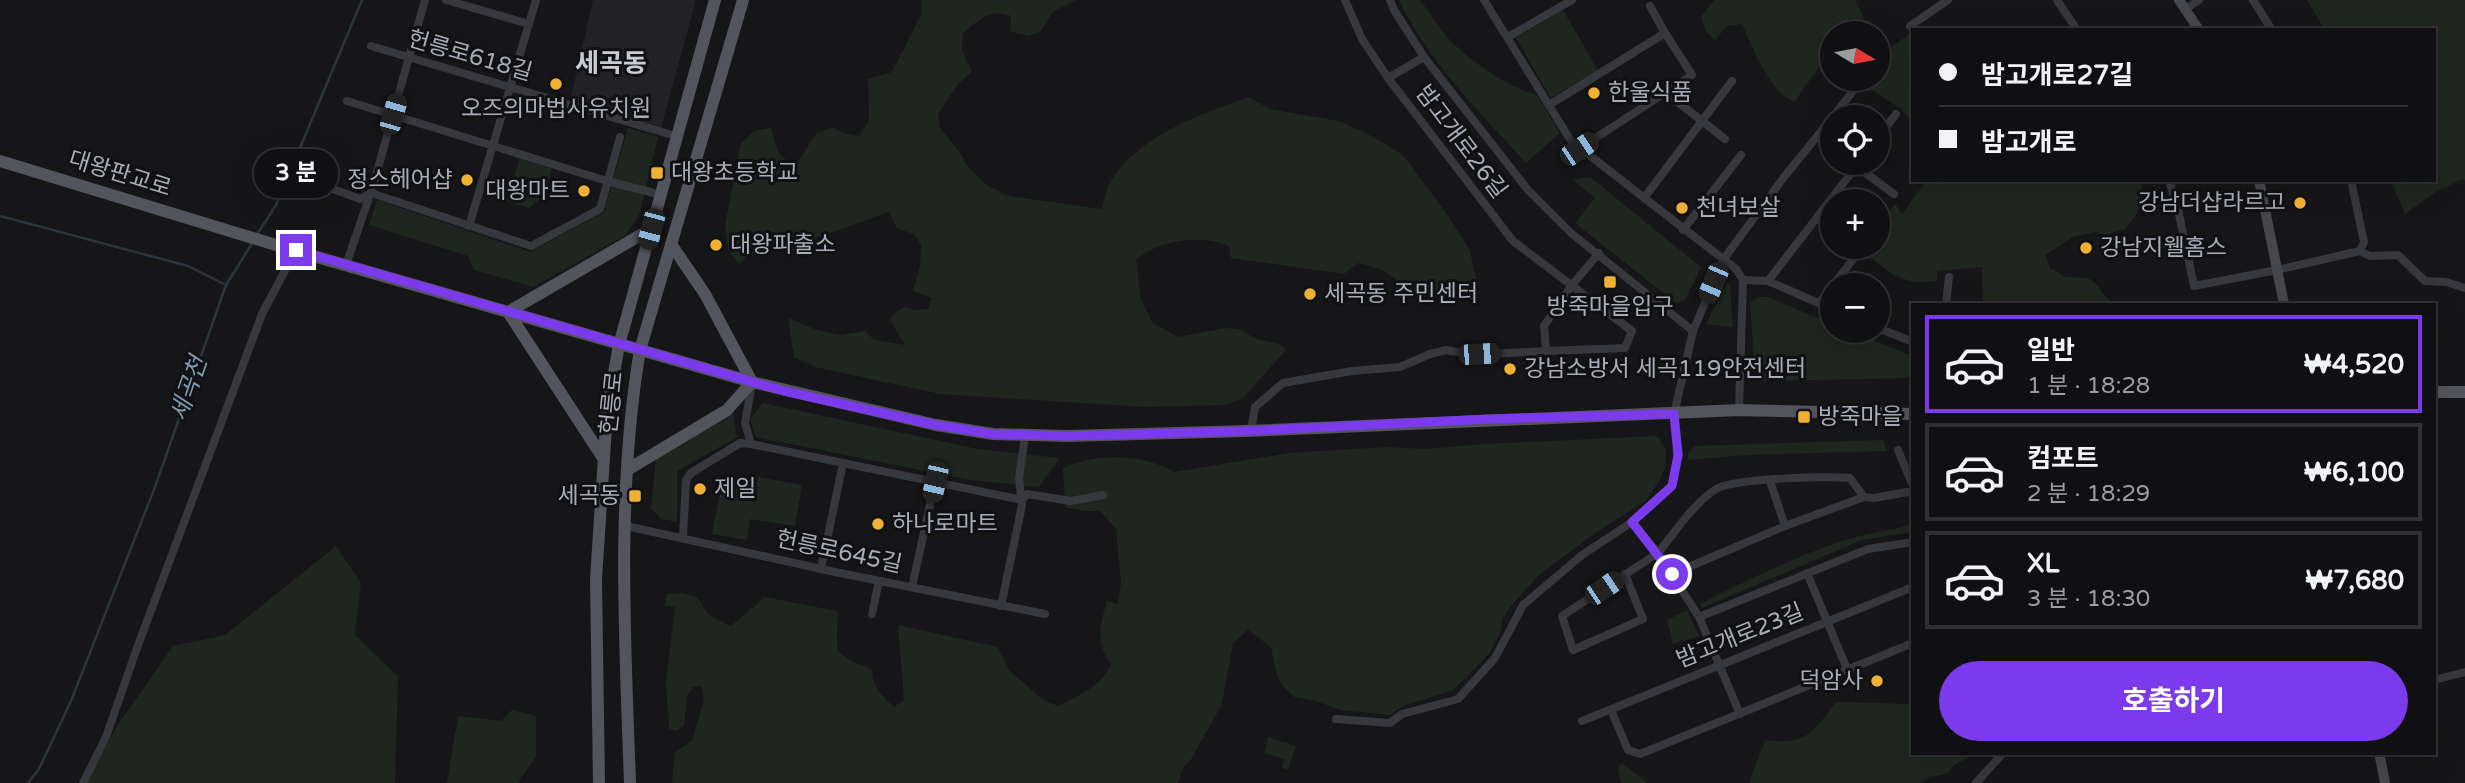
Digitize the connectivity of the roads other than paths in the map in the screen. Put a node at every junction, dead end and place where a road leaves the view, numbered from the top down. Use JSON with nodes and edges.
{"nodes":[{"id":1,"x":425,"y":0,"type":"edge"},
{"id":2,"x":446,"y":0,"type":"edge"},
{"id":3,"x":536,"y":0,"type":"edge"},
{"id":4,"x":715,"y":0,"type":"edge"},
{"id":5,"x":743,"y":0,"type":"edge"},
{"id":6,"x":1345,"y":0,"type":"edge"},
{"id":7,"x":1390,"y":0,"type":"edge"},
{"id":8,"x":1484,"y":0,"type":"edge"},
{"id":9,"x":1572,"y":0,"type":"edge"},
{"id":10,"x":1948,"y":0,"type":"edge"},
{"id":11,"x":2057,"y":0,"type":"edge"},
{"id":12,"x":2199,"y":0,"type":"edge"},
{"id":13,"x":2253,"y":0,"type":"edge"},
{"id":14,"x":2183,"y":5,"type":"edge"},
{"id":15,"x":1650,"y":6,"type":"dead end"},
{"id":16,"x":529,"y":24,"type":"junction"},
{"id":17,"x":1910,"y":26,"type":"dead end"},
{"id":18,"x":2076,"y":28,"type":"edge"},
{"id":19,"x":2198,"y":28,"type":"edge"},
{"id":20,"x":2271,"y":28,"type":"edge"},
{"id":21,"x":1665,"y":33,"type":"junction"},
{"id":22,"x":1508,"y":37,"type":"junction"},
{"id":23,"x":371,"y":46,"type":"dead end"},
{"id":24,"x":1424,"y":57,"type":"junction"},
{"id":25,"x":409,"y":58,"type":"junction"},
{"id":26,"x":1388,"y":78,"type":"junction"},
{"id":27,"x":1732,"y":81,"type":"dead end"},
{"id":28,"x":510,"y":88,"type":"junction"},
{"id":29,"x":1854,"y":91,"type":"edge"},
{"id":30,"x":1665,"y":92,"type":"junction"},
{"id":31,"x":346,"y":101,"type":"dead end"},
{"id":32,"x":1549,"y":105,"type":"junction"},
{"id":33,"x":1843,"y":105,"type":"edge"},
{"id":34,"x":393,"y":114,"type":"junction"},
{"id":35,"x":1896,"y":114,"type":"dead end"},
{"id":36,"x":1703,"y":122,"type":"junction"},
{"id":37,"x":1890,"y":122,"type":"edge"},
{"id":38,"x":1819,"y":136,"type":"edge"},
{"id":39,"x":620,"y":137,"type":"dead end"},
{"id":40,"x":679,"y":137,"type":"junction"},
{"id":41,"x":1725,"y":139,"type":"dead end"},
{"id":42,"x":492,"y":146,"type":"junction"},
{"id":43,"x":1579,"y":149,"type":"junction"},
{"id":44,"x":1741,"y":155,"type":"dead end"},
{"id":45,"x":269,"y":160,"type":"dead end"},
{"id":46,"x":0,"y":161,"type":"edge"},
{"id":47,"x":1847,"y":175,"type":"edge"},
{"id":48,"x":1869,"y":175,"type":"edge"},
{"id":49,"x":607,"y":181,"type":"junction"},
{"id":50,"x":2170,"y":182,"type":"edge"},
{"id":51,"x":2259,"y":182,"type":"edge"},
{"id":52,"x":2351,"y":182,"type":"edge"},
{"id":53,"x":371,"y":193,"type":"junction"},
{"id":54,"x":1894,"y":194,"type":"dead end"},
{"id":55,"x":662,"y":195,"type":"junction"},
{"id":56,"x":1644,"y":198,"type":"junction"},
{"id":57,"x":470,"y":226,"type":"junction"},
{"id":58,"x":651,"y":229,"type":"junction"},
{"id":59,"x":1684,"y":230,"type":"junction"},
{"id":60,"x":671,"y":244,"type":"junction"},
{"id":61,"x":292,"y":250,"type":"junction"},
{"id":62,"x":2360,"y":251,"type":"junction"},
{"id":63,"x":1599,"y":253,"type":"junction"},
{"id":64,"x":1853,"y":259,"type":"edge"},
{"id":65,"x":1723,"y":260,"type":"junction"},
{"id":66,"x":346,"y":265,"type":"junction"},
{"id":67,"x":2277,"y":270,"type":"junction"},
{"id":68,"x":1843,"y":273,"type":"edge"},
{"id":69,"x":1949,"y":277,"type":"dead end"},
{"id":70,"x":1743,"y":280,"type":"junction"},
{"id":71,"x":1768,"y":281,"type":"junction"},
{"id":72,"x":1572,"y":285,"type":"junction"},
{"id":73,"x":2465,"y":288,"type":"edge"},
{"id":74,"x":1819,"y":303,"type":"edge"},
{"id":75,"x":1946,"y":303,"type":"edge"},
{"id":76,"x":2284,"y":303,"type":"edge"},
{"id":77,"x":508,"y":312,"type":"junction"},
{"id":78,"x":1693,"y":331,"type":"junction"},
{"id":79,"x":1890,"y":333,"type":"edge"},
{"id":80,"x":1911,"y":341,"type":"edge"},
{"id":81,"x":619,"y":345,"type":"junction"},
{"id":82,"x":640,"y":350,"type":"junction"},
{"id":83,"x":1546,"y":351,"type":"junction"},
{"id":84,"x":752,"y":382,"type":"junction"},
{"id":85,"x":2436,"y":392,"type":"edge"},
{"id":86,"x":2465,"y":392,"type":"edge"},
{"id":87,"x":1739,"y":410,"type":"junction"},
{"id":88,"x":1674,"y":414,"type":"junction"},
{"id":89,"x":1911,"y":414,"type":"edge"},
{"id":90,"x":1251,"y":431,"type":"junction"},
{"id":91,"x":1025,"y":436,"type":"junction"},
{"id":92,"x":751,"y":444,"type":"junction"},
{"id":93,"x":1898,"y":450,"type":"dead end"},
{"id":94,"x":604,"y":458,"type":"junction"},
{"id":95,"x":843,"y":463,"type":"junction"},
{"id":96,"x":627,"y":470,"type":"junction"},
{"id":97,"x":1770,"y":481,"type":"junction"},
{"id":98,"x":935,"y":482,"type":"junction"},
{"id":99,"x":1911,"y":484,"type":"edge"},
{"id":100,"x":1911,"y":489,"type":"edge"},
{"id":101,"x":1103,"y":495,"type":"dead end"},
{"id":102,"x":1864,"y":497,"type":"junction"},
{"id":103,"x":1022,"y":500,"type":"junction"},
{"id":104,"x":1632,"y":522,"type":"junction"},
{"id":105,"x":626,"y":526,"type":"junction"},
{"id":106,"x":1785,"y":526,"type":"junction"},
{"id":107,"x":683,"y":537,"type":"junction"},
{"id":108,"x":1911,"y":542,"type":"edge"},
{"id":109,"x":1658,"y":553,"type":"junction"},
{"id":110,"x":821,"y":569,"type":"junction"},
{"id":111,"x":1807,"y":573,"type":"junction"},
{"id":112,"x":1625,"y":574,"type":"junction"},
{"id":113,"x":1672,"y":574,"type":"junction"},
{"id":114,"x":879,"y":581,"type":"junction"},
{"id":115,"x":912,"y":587,"type":"junction"},
{"id":116,"x":1911,"y":588,"type":"edge"},
{"id":117,"x":1000,"y":606,"type":"junction"},
{"id":118,"x":872,"y":614,"type":"dead end"},
{"id":119,"x":1045,"y":614,"type":"dead end"},
{"id":120,"x":1699,"y":617,"type":"junction"},
{"id":121,"x":1826,"y":622,"type":"junction"},
{"id":122,"x":1911,"y":644,"type":"edge"},
{"id":123,"x":1719,"y":666,"type":"junction"},
{"id":124,"x":1847,"y":669,"type":"junction"},
{"id":125,"x":2465,"y":672,"type":"edge"},
{"id":126,"x":2436,"y":679,"type":"edge"},
{"id":127,"x":1611,"y":710,"type":"junction"},
{"id":128,"x":1740,"y":714,"type":"junction"},
{"id":129,"x":1336,"y":719,"type":"dead end"},
{"id":130,"x":1583,"y":721,"type":"dead end"},
{"id":131,"x":2001,"y":755,"type":"edge"},
{"id":132,"x":2380,"y":755,"type":"edge"},
{"id":133,"x":83,"y":783,"type":"edge"},
{"id":134,"x":599,"y":783,"type":"edge"},
{"id":135,"x":630,"y":783,"type":"edge"},
{"id":136,"x":1976,"y":783,"type":"edge"},
{"id":137,"x":2385,"y":783,"type":"edge"}],
"edges":[{"from":1,"to":25,"type":"street"},
{"from":2,"to":16,"type":"street"},
{"from":3,"to":16,"type":"street"},
{"from":4,"to":40,"type":"main road","name":"헌릉로"},
{"from":5,"to":60,"type":"main road","name":"헌릉로"},
{"from":6,"to":26,"type":"street","name":"밤고개로26길"},
{"from":7,"to":24,"type":"street","name":"밤고개로26길"},
{"from":8,"to":22,"type":"street"},
{"from":9,"to":22,"type":"street"},
{"from":10,"to":17,"type":"street"},
{"from":11,"to":18,"type":"street"},
{"from":12,"to":14,"type":"street"},
{"from":13,"to":20,"type":"street"},
{"from":14,"to":19,"type":"main road"},
{"from":15,"to":21,"type":"street"},
{"from":16,"to":28,"type":"street"},
{"from":21,"to":30,"type":"street"},
{"from":21,"to":32,"type":"street"},
{"from":22,"to":32,"type":"street"},
{"from":23,"to":25,"type":"street","name":"헌릉로618길"},
{"from":24,"to":26,"type":"street"},
{"from":24,"to":63,"type":"street","name":"밤고개로26길"},
{"from":25,"to":28,"type":"street","name":"헌릉로618길"},
{"from":25,"to":34,"type":"street"},
{"from":26,"to":72,"type":"street","name":"밤고개로26길"},
{"from":27,"to":36,"type":"street"},
{"from":28,"to":40,"type":"street","name":"헌릉로618길"},
{"from":28,"to":42,"type":"street"},
{"from":29,"to":33,"type":"street"},
{"from":30,"to":36,"type":"street"},
{"from":30,"to":43,"type":"street"},
{"from":31,"to":34,"type":"street"},
{"from":32,"to":43,"type":"street"},
{"from":34,"to":42,"type":"street"},
{"from":34,"to":53,"type":"street"},
{"from":35,"to":37,"type":"street"},
{"from":36,"to":41,"type":"street"},
{"from":36,"to":56,"type":"street"},
{"from":38,"to":65,"type":"street"},
{"from":39,"to":49,"type":"street"},
{"from":40,"to":55,"type":"main road","name":"헌릉로"},
{"from":42,"to":49,"type":"street"},
{"from":42,"to":57,"type":"street"},
{"from":43,"to":56,"type":"street"},
{"from":44,"to":59,"type":"street"},
{"from":45,"to":53,"type":"street"},
{"from":46,"to":61,"type":"main road","name":"대왕판교로"},
{"from":47,"to":71,"type":"street"},
{"from":48,"to":54,"type":"street"},
{"from":49,"to":55,"type":"street"},
{"from":49,"to":57,"type":"street"},
{"from":50,"to":67,"type":"street"},
{"from":51,"to":67,"type":"main road"},
{"from":52,"to":62,"type":"street"},
{"from":53,"to":57,"type":"street"},
{"from":53,"to":66,"type":"street"},
{"from":55,"to":58,"type":"main road","name":"헌릉로"},
{"from":56,"to":59,"type":"street"},
{"from":58,"to":77,"type":"main road"},
{"from":58,"to":81,"type":"main road","name":"헌릉로"},
{"from":59,"to":65,"type":"street"},
{"from":60,"to":82,"type":"main road","name":"헌릉로"},
{"from":60,"to":84,"type":"main road"},
{"from":61,"to":66,"type":"main road","name":"대왕판교로"},
{"from":61,"to":133,"type":"street"},
{"from":62,"to":67,"type":"street"},
{"from":62,"to":73,"type":"street"},
{"from":63,"to":72,"type":"street"},
{"from":63,"to":78,"type":"street","name":"밤고개로26길"},
{"from":64,"to":68,"type":"street"},
{"from":65,"to":70,"type":"street"},
{"from":65,"to":78,"type":"street"},
{"from":66,"to":77,"type":"main road","name":"대왕판교로"},
{"from":67,"to":76,"type":"main road"},
{"from":69,"to":75,"type":"street"},
{"from":70,"to":71,"type":"street"},
{"from":70,"to":87,"type":"street"},
{"from":71,"to":74,"type":"street"},
{"from":72,"to":83,"type":"street"},
{"from":72,"to":83,"type":"street","name":"밤고개로26길"},
{"from":77,"to":81,"type":"main road","name":"대왕판교로"},
{"from":77,"to":94,"type":"main road"},
{"from":78,"to":88,"type":"street"},
{"from":79,"to":80,"type":"street"},
{"from":81,"to":82,"type":"main road","name":"대왕판교로"},
{"from":81,"to":94,"type":"main road","name":"헌릉로"},
{"from":82,"to":84,"type":"main road","name":"대왕판교로"},
{"from":82,"to":96,"type":"main road","name":"헌릉로"},
{"from":83,"to":90,"type":"street"},
{"from":84,"to":91,"type":"main road","name":"대왕판교로"},
{"from":84,"to":92,"type":"street"},
{"from":84,"to":96,"type":"main road"},
{"from":85,"to":86,"type":"main road"},
{"from":87,"to":88,"type":"main road","name":"대왕판교로"},
{"from":87,"to":89,"type":"main road","name":"대왕판교로"},
{"from":88,"to":90,"type":"main road","name":"대왕판교로"},
{"from":88,"to":104,"type":"street"},
{"from":90,"to":91,"type":"main road","name":"대왕판교로"},
{"from":91,"to":103,"type":"street"},
{"from":92,"to":95,"type":"street"},
{"from":92,"to":107,"type":"street"},
{"from":93,"to":99,"type":"street"},
{"from":94,"to":134,"type":"main road","name":"헌릉로"},
{"from":95,"to":98,"type":"street"},
{"from":95,"to":110,"type":"street"},
{"from":96,"to":105,"type":"main road","name":"헌릉로"},
{"from":97,"to":102,"type":"street"},
{"from":97,"to":106,"type":"street"},
{"from":97,"to":109,"type":"street"},
{"from":98,"to":103,"type":"street"},
{"from":98,"to":115,"type":"street"},
{"from":100,"to":102,"type":"street"},
{"from":101,"to":103,"type":"street"},
{"from":102,"to":106,"type":"street"},
{"from":103,"to":117,"type":"street"},
{"from":104,"to":109,"type":"street"},
{"from":104,"to":129,"type":"street"},
{"from":105,"to":107,"type":"street","name":"헌릉로645길"},
{"from":105,"to":135,"type":"main road","name":"헌릉로"},
{"from":106,"to":113,"type":"street"},
{"from":107,"to":110,"type":"street","name":"헌릉로645길"},
{"from":108,"to":111,"type":"street","name":"밤고개로23길"},
{"from":109,"to":112,"type":"street"},
{"from":109,"to":113,"type":"street"},
{"from":110,"to":114,"type":"street","name":"헌릉로645길"},
{"from":111,"to":120,"type":"street","name":"밤고개로23길"},
{"from":111,"to":121,"type":"street"},
{"from":112,"to":112,"type":"street"},
{"from":113,"to":120,"type":"street"},
{"from":114,"to":115,"type":"street","name":"헌릉로645길"},
{"from":114,"to":118,"type":"street"},
{"from":115,"to":117,"type":"street","name":"헌릉로645길"},
{"from":116,"to":121,"type":"street","name":"밤고개로23길"},
{"from":117,"to":119,"type":"street","name":"헌릉로645길"},
{"from":120,"to":123,"type":"street"},
{"from":121,"to":123,"type":"street","name":"밤고개로23길"},
{"from":121,"to":124,"type":"street"},
{"from":122,"to":124,"type":"street"},
{"from":123,"to":127,"type":"street","name":"밤고개로23길"},
{"from":123,"to":128,"type":"street"},
{"from":124,"to":128,"type":"street"},
{"from":125,"to":126,"type":"street"},
{"from":127,"to":128,"type":"street"},
{"from":127,"to":130,"type":"street","name":"밤고개로23길"},
{"from":131,"to":136,"type":"street"},
{"from":132,"to":137,"type":"main road"}]}
